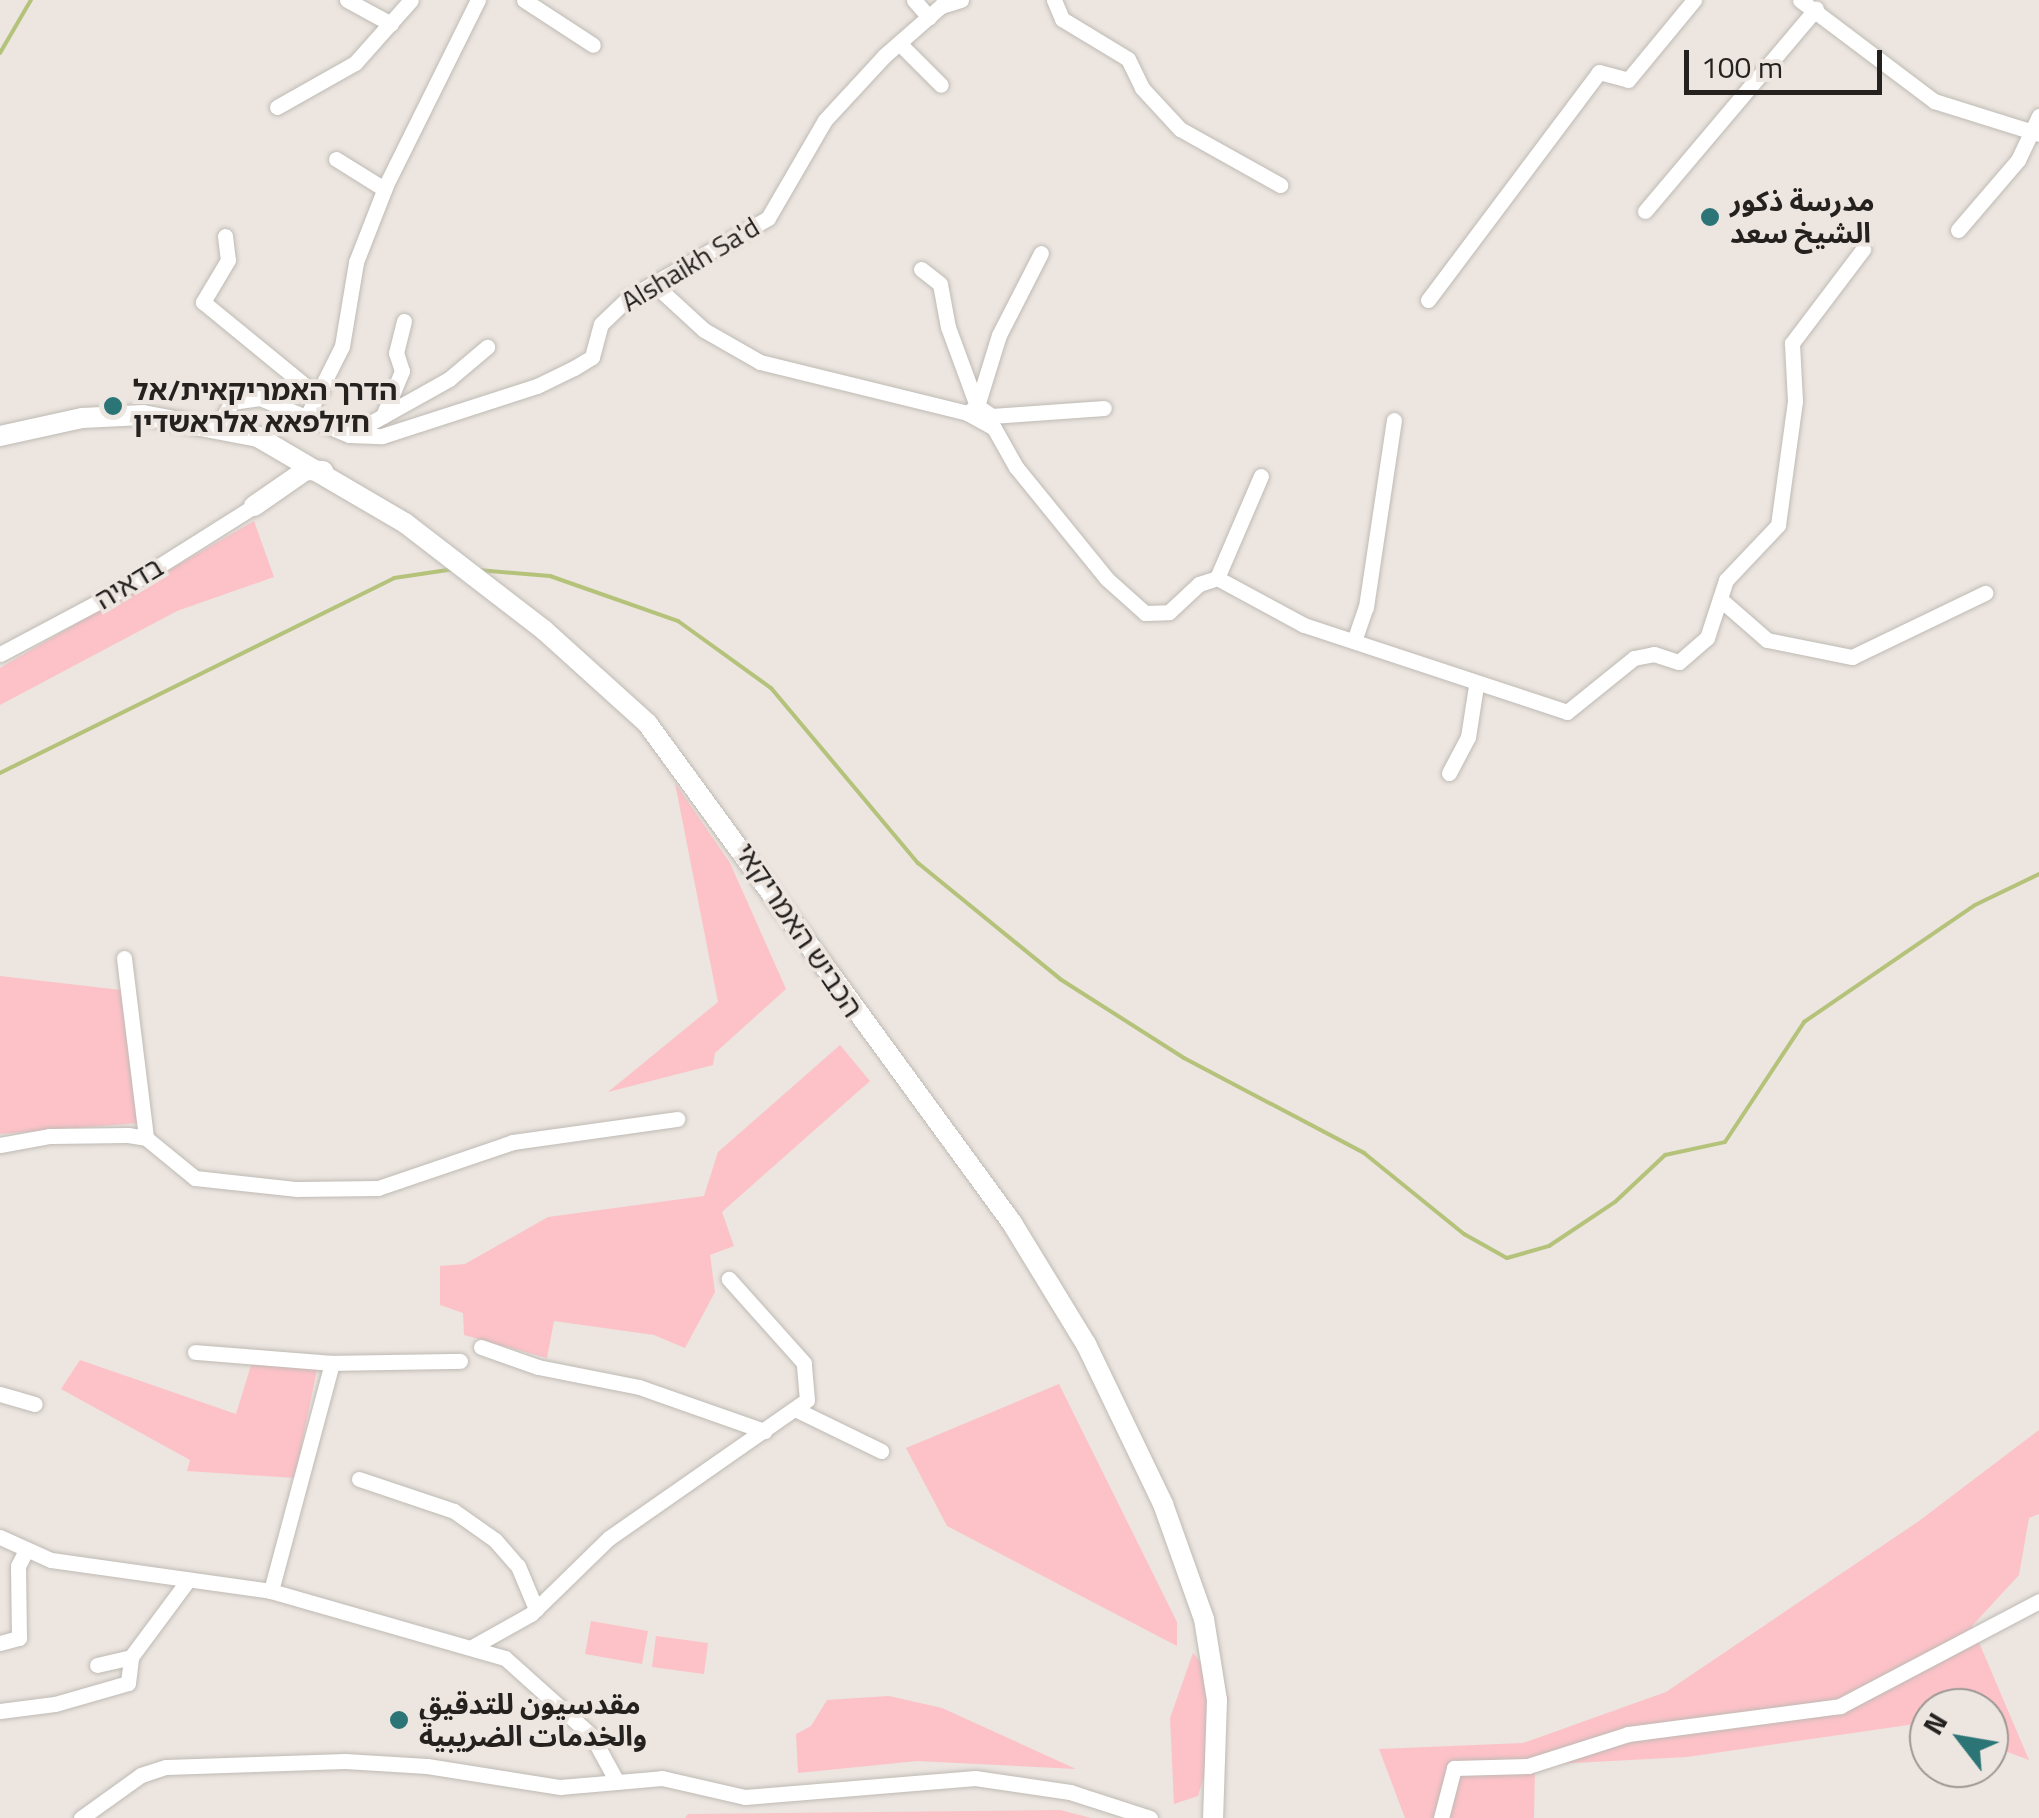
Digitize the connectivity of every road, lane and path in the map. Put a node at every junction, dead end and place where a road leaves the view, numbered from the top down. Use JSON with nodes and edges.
{"nodes":[{"id":1,"x":347,"y":0,"type":"edge"},
{"id":2,"x":411,"y":0,"type":"edge"},
{"id":3,"x":478,"y":0,"type":"edge"},
{"id":4,"x":524,"y":0,"type":"edge"},
{"id":5,"x":914,"y":0,"type":"edge"},
{"id":6,"x":961,"y":0,"type":"edge"},
{"id":7,"x":1054,"y":0,"type":"edge"},
{"id":8,"x":1694,"y":0,"type":"edge"},
{"id":9,"x":1800,"y":0,"type":"edge"},
{"id":10,"x":1816,"y":9,"type":"junction"},
{"id":11,"x":929,"y":17,"type":"junction"},
{"id":12,"x":391,"y":24,"type":"junction"},
{"id":13,"x":899,"y":43,"type":"junction"},
{"id":14,"x":593,"y":46,"type":"dead end"},
{"id":15,"x":941,"y":85,"type":"dead end"},
{"id":16,"x":276,"y":106,"type":"dead end"},
{"id":17,"x":2039,"y":116,"type":"edge"},
{"id":18,"x":2035,"y":133,"type":"edge"},
{"id":19,"x":336,"y":159,"type":"dead end"},
{"id":20,"x":1280,"y":185,"type":"dead end"},
{"id":21,"x":384,"y":189,"type":"junction"},
{"id":22,"x":1645,"y":211,"type":"dead end"},
{"id":23,"x":1958,"y":230,"type":"dead end"},
{"id":24,"x":225,"y":236,"type":"dead end"},
{"id":25,"x":1863,"y":250,"type":"dead end"},
{"id":26,"x":1041,"y":253,"type":"dead end"},
{"id":27,"x":921,"y":270,"type":"dead end"},
{"id":28,"x":656,"y":286,"type":"junction"},
{"id":29,"x":1428,"y":300,"type":"dead end"},
{"id":30,"x":404,"y":321,"type":"dead end"},
{"id":31,"x":486,"y":347,"type":"dead end"},
{"id":32,"x":321,"y":390,"type":"junction"},
{"id":33,"x":1104,"y":408,"type":"dead end"},
{"id":34,"x":972,"y":410,"type":"junction"},
{"id":35,"x":308,"y":414,"type":"junction"},
{"id":36,"x":383,"y":416,"type":"junction"},
{"id":37,"x":1394,"y":420,"type":"dead end"},
{"id":38,"x":217,"y":427,"type":"junction"},
{"id":39,"x":349,"y":435,"type":"junction"},
{"id":40,"x":0,"y":436,"type":"edge"},
{"id":41,"x":270,"y":442,"type":"junction"},
{"id":42,"x":298,"y":455,"type":"junction"},
{"id":43,"x":324,"y":471,"type":"junction"},
{"id":44,"x":1261,"y":476,"type":"dead end"},
{"id":45,"x":290,"y":480,"type":"junction"},
{"id":46,"x":254,"y":506,"type":"junction"},
{"id":47,"x":1217,"y":578,"type":"junction"},
{"id":48,"x":1984,"y":593,"type":"dead end"},
{"id":49,"x":1720,"y":599,"type":"junction"},
{"id":50,"x":1354,"y":641,"type":"junction"},
{"id":51,"x":0,"y":654,"type":"edge"},
{"id":52,"x":1476,"y":686,"type":"junction"},
{"id":53,"x":1449,"y":773,"type":"dead end"},
{"id":54,"x":124,"y":958,"type":"dead end"},
{"id":55,"x":677,"y":1119,"type":"dead end"},
{"id":56,"x":146,"y":1138,"type":"junction"},
{"id":57,"x":0,"y":1145,"type":"edge"},
{"id":58,"x":729,"y":1280,"type":"dead end"},
{"id":59,"x":480,"y":1348,"type":"dead end"},
{"id":60,"x":195,"y":1352,"type":"dead end"},
{"id":61,"x":460,"y":1361,"type":"dead end"},
{"id":62,"x":332,"y":1363,"type":"junction"},
{"id":63,"x":0,"y":1394,"type":"edge"},
{"id":64,"x":35,"y":1404,"type":"dead end"},
{"id":65,"x":795,"y":1409,"type":"junction"},
{"id":66,"x":764,"y":1431,"type":"junction"},
{"id":67,"x":881,"y":1452,"type":"dead end"},
{"id":68,"x":359,"y":1479,"type":"dead end"},
{"id":69,"x":0,"y":1537,"type":"edge"},
{"id":70,"x":25,"y":1552,"type":"junction"},
{"id":71,"x":186,"y":1582,"type":"junction"},
{"id":72,"x":271,"y":1591,"type":"junction"},
{"id":73,"x":2039,"y":1601,"type":"edge"},
{"id":74,"x":536,"y":1609,"type":"junction"},
{"id":75,"x":0,"y":1643,"type":"edge"},
{"id":76,"x":472,"y":1647,"type":"junction"},
{"id":77,"x":131,"y":1656,"type":"junction"},
{"id":78,"x":97,"y":1665,"type":"dead end"},
{"id":79,"x":0,"y":1711,"type":"edge"},
{"id":80,"x":617,"y":1782,"type":"junction"},
{"id":81,"x":84,"y":1818,"type":"edge"},
{"id":82,"x":1150,"y":1818,"type":"edge"},
{"id":83,"x":1214,"y":1818,"type":"edge"},
{"id":84,"x":1441,"y":1818,"type":"edge"}],
"edges":[{"from":1,"to":12,"type":"street"},
{"from":2,"to":12,"type":"street"},
{"from":3,"to":21,"type":"street"},
{"from":4,"to":14,"type":"street"},
{"from":5,"to":11,"type":"street"},
{"from":6,"to":11,"type":"street","name":"Alshaikh Sa'd"},
{"from":7,"to":20,"type":"street"},
{"from":8,"to":29,"type":"street"},
{"from":9,"to":10,"type":"street"},
{"from":10,"to":18,"type":"street"},
{"from":10,"to":22,"type":"street"},
{"from":11,"to":13,"type":"street","name":"Alshaikh Sa'd"},
{"from":12,"to":16,"type":"street"},
{"from":13,"to":15,"type":"street"},
{"from":13,"to":28,"type":"street","name":"Alshaikh Sa'd"},
{"from":17,"to":18,"type":"street"},
{"from":18,"to":23,"type":"street"},
{"from":19,"to":21,"type":"street"},
{"from":21,"to":32,"type":"street"},
{"from":24,"to":32,"type":"street"},
{"from":25,"to":49,"type":"street"},
{"from":26,"to":34,"type":"street"},
{"from":27,"to":34,"type":"street"},
{"from":28,"to":34,"type":"street"},
{"from":28,"to":39,"type":"street","name":"Alshaikh Sa'd"},
{"from":30,"to":36,"type":"street"},
{"from":31,"to":36,"type":"street"},
{"from":32,"to":35,"type":"street"},
{"from":33,"to":34,"type":"street"},
{"from":34,"to":47,"type":"street"},
{"from":35,"to":38,"type":"street"},
{"from":35,"to":39,"type":"street"},
{"from":36,"to":39,"type":"street"},
{"from":37,"to":50,"type":"street"},
{"from":38,"to":40,"type":"main road","name":"הכביש האמריקאי"},
{"from":38,"to":41,"type":"main road","name":"הכביש האמריקאי"},
{"from":41,"to":42,"type":"main road","name":"הכביש האמריקאי"},
{"from":41,"to":46,"type":"main road"},
{"from":42,"to":43,"type":"main road","name":"הכביש האמריקאי"},
{"from":42,"to":45,"type":"main road"},
{"from":43,"to":45,"type":"main road"},
{"from":43,"to":83,"type":"main road","name":"הכביש האמריקאי"},
{"from":44,"to":47,"type":"street"},
{"from":45,"to":46,"type":"main road"},
{"from":46,"to":51,"type":"street","name":"בדאיה"},
{"from":47,"to":50,"type":"street"},
{"from":48,"to":49,"type":"street"},
{"from":49,"to":52,"type":"street"},
{"from":50,"to":52,"type":"street"},
{"from":52,"to":53,"type":"street"},
{"from":54,"to":56,"type":"street"},
{"from":55,"to":56,"type":"street"},
{"from":56,"to":57,"type":"street"},
{"from":58,"to":65,"type":"street"},
{"from":59,"to":66,"type":"street"},
{"from":60,"to":62,"type":"street"},
{"from":61,"to":62,"type":"street"},
{"from":62,"to":72,"type":"street"},
{"from":63,"to":64,"type":"street"},
{"from":65,"to":66,"type":"street"},
{"from":65,"to":67,"type":"street"},
{"from":66,"to":74,"type":"street"},
{"from":68,"to":74,"type":"street"},
{"from":69,"to":70,"type":"street"},
{"from":70,"to":71,"type":"street"},
{"from":70,"to":75,"type":"street"},
{"from":71,"to":72,"type":"street"},
{"from":71,"to":77,"type":"street"},
{"from":72,"to":76,"type":"street"},
{"from":73,"to":84,"type":"street"},
{"from":74,"to":76,"type":"street"},
{"from":76,"to":80,"type":"street"},
{"from":77,"to":78,"type":"street"},
{"from":77,"to":79,"type":"street"},
{"from":80,"to":81,"type":"street"},
{"from":80,"to":82,"type":"street"}]}
